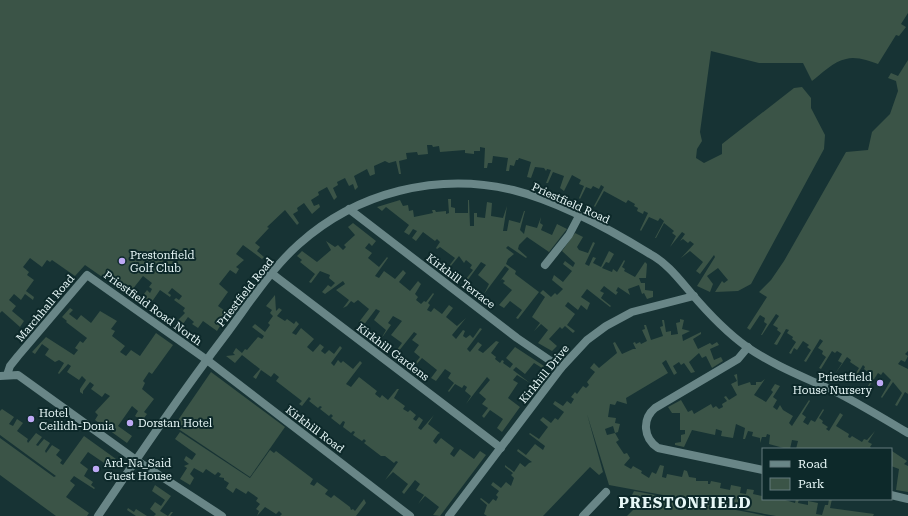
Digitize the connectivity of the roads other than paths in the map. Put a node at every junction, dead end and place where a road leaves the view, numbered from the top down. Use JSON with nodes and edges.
{"nodes":[{"id":1,"x":349,"y":209,"type":"junction"},
{"id":2,"x":579,"y":216,"type":"junction"},
{"id":3,"x":545,"y":265,"type":"dead end"},
{"id":4,"x":271,"y":273,"type":"junction"},
{"id":5,"x":87,"y":275,"type":"joint"},
{"id":6,"x":694,"y":296,"type":"junction"},
{"id":7,"x":748,"y":347,"type":"junction"},
{"id":8,"x":207,"y":360,"type":"junction"},
{"id":9,"x":561,"y":368,"type":"junction"},
{"id":10,"x":3,"y":375,"type":"edge"},
{"id":11,"x":908,"y":433,"type":"edge"},
{"id":12,"x":501,"y":448,"type":"junction"},
{"id":13,"x":136,"y":460,"type":"junction"},
{"id":14,"x":762,"y":470,"type":"edge"},
{"id":15,"x":606,"y":492,"type":"dead end"},
{"id":16,"x":892,"y":495,"type":"edge"},
{"id":17,"x":908,"y":499,"type":"edge"},
{"id":18,"x":98,"y":516,"type":"edge"},
{"id":19,"x":222,"y":516,"type":"edge"},
{"id":20,"x":410,"y":516,"type":"edge"},
{"id":21,"x":449,"y":516,"type":"edge"},
{"id":22,"x":583,"y":516,"type":"edge"}],
"edges":[{"from":1,"to":2,"type":"street","name":"Priestfield Road"},
{"from":1,"to":4,"type":"street","name":"Priestfield Road"},
{"from":1,"to":9,"type":"street","name":"Kirkhill Terrace"},
{"from":2,"to":3,"type":"street"},
{"from":2,"to":6,"type":"street","name":"Priestfield Road"},
{"from":4,"to":8,"type":"street","name":"Priestfield Road"},
{"from":4,"to":12,"type":"street","name":"Kirkhill Gardens"},
{"from":5,"to":8,"type":"street","name":"Priestfield Road North"},
{"from":5,"to":10,"type":"street","name":"Marchhall Road"},
{"from":6,"to":7,"type":"street","name":"Priestfield Road"},
{"from":6,"to":9,"type":"street","name":"Kirkhill Drive"},
{"from":7,"to":11,"type":"street","name":"Priestfield Road"},
{"from":7,"to":14,"type":"street"},
{"from":8,"to":13,"type":"street","name":"Priestfield Road"},
{"from":8,"to":20,"type":"street","name":"Kirkhill Road"},
{"from":9,"to":12,"type":"street","name":"Kirkhill Drive"},
{"from":10,"to":13,"type":"street"},
{"from":12,"to":21,"type":"street","name":"Kirkhill Drive"},
{"from":13,"to":18,"type":"street","name":"Priestfield Road"},
{"from":13,"to":19,"type":"street"},
{"from":15,"to":22,"type":"street"},
{"from":16,"to":17,"type":"street"}]}
